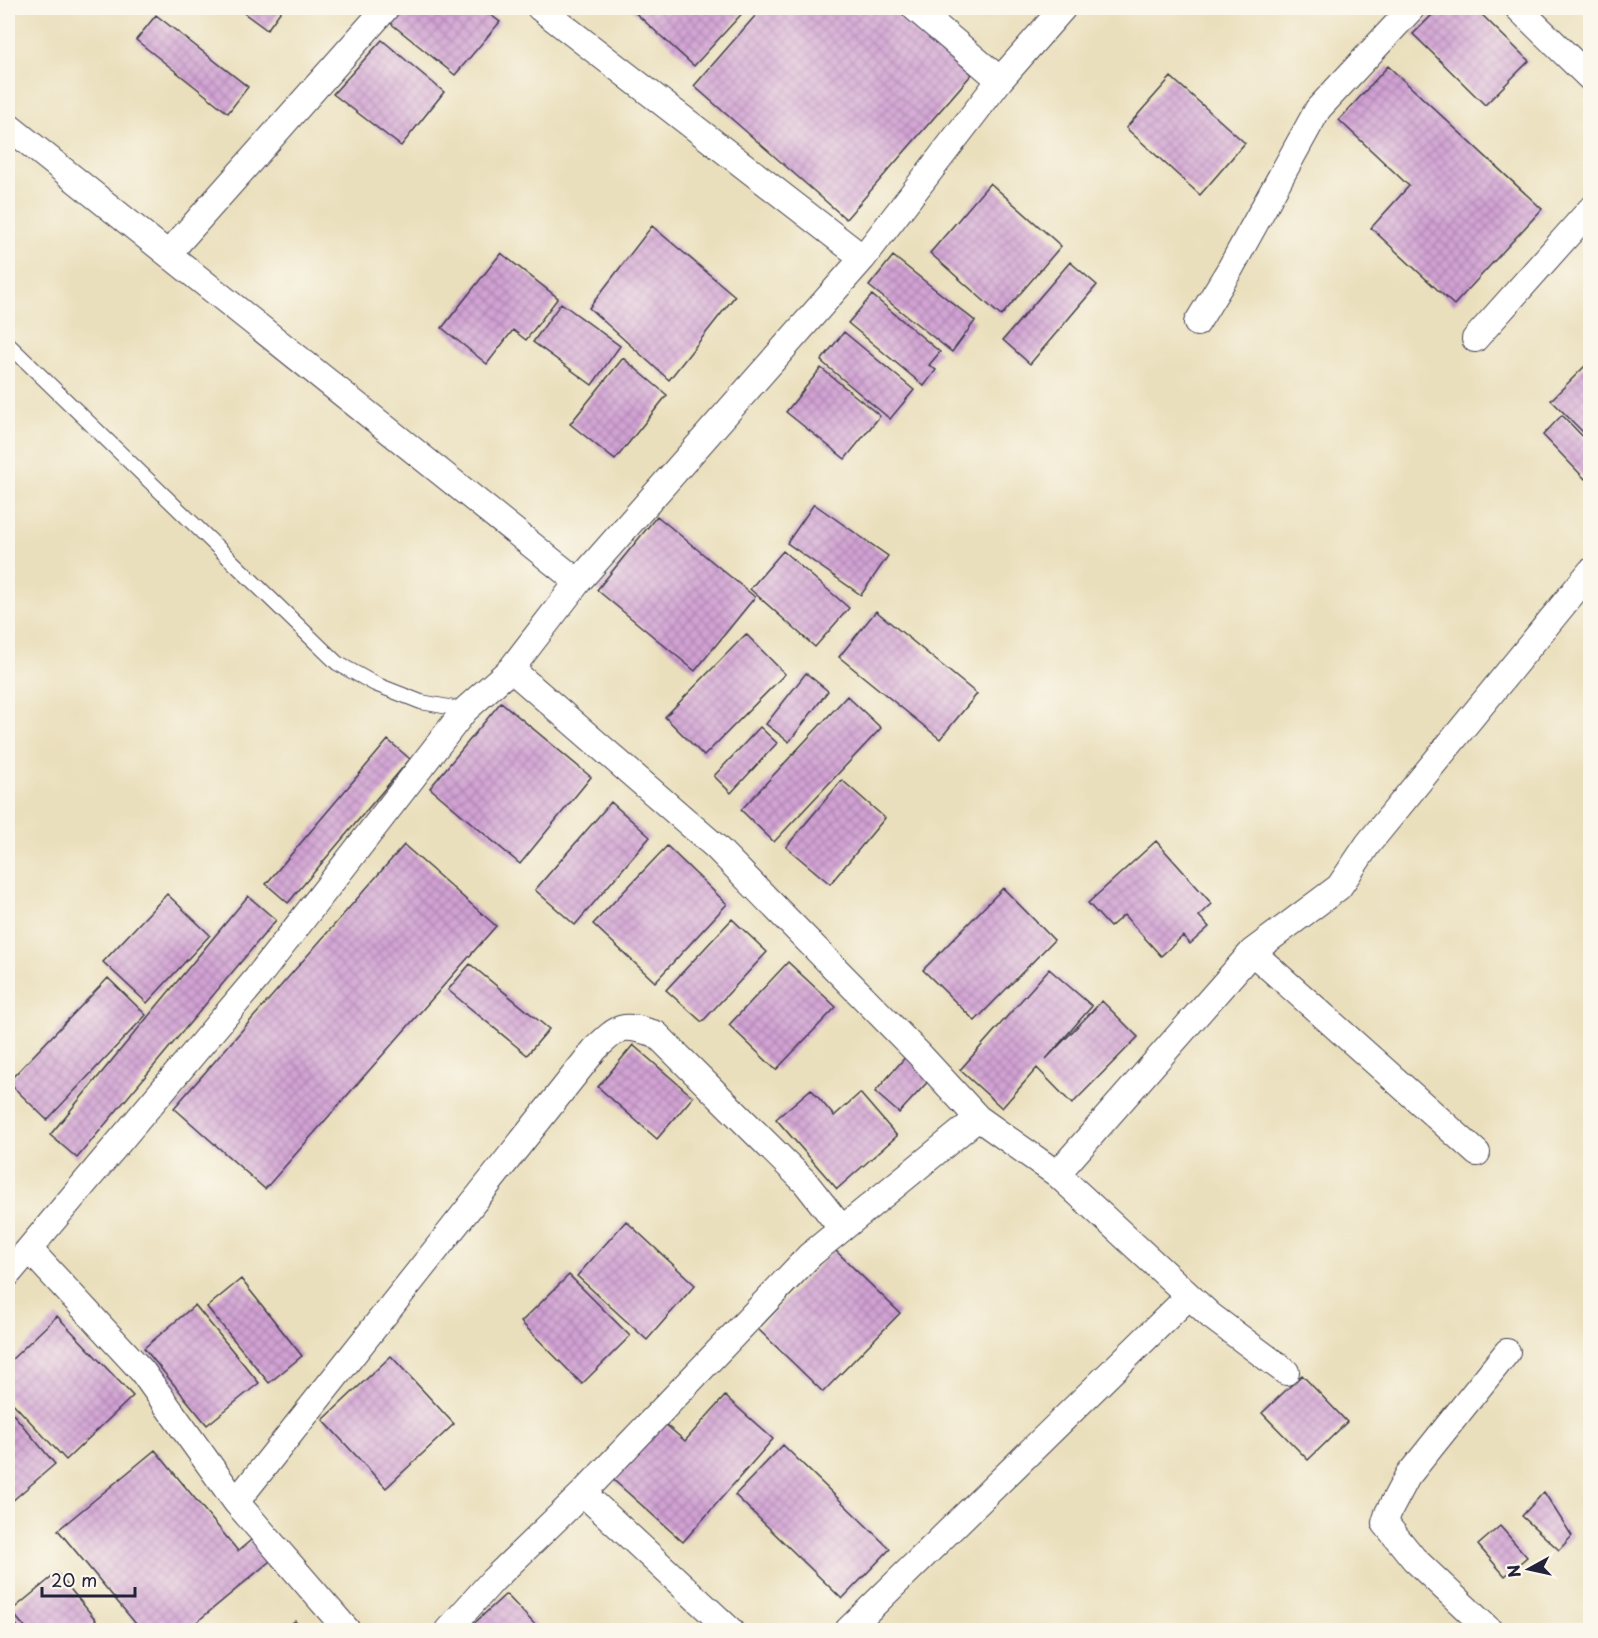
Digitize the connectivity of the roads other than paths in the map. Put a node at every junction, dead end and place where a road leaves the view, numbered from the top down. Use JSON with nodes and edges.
{"nodes":[{"id":1,"x":386,"y":8,"type":"edge"},
{"id":2,"x":540,"y":8,"type":"edge"},
{"id":3,"x":915,"y":8,"type":"edge"},
{"id":4,"x":1062,"y":8,"type":"edge"},
{"id":5,"x":1412,"y":8,"type":"edge"},
{"id":6,"x":1518,"y":8,"type":"edge"},
{"id":7,"x":1590,"y":78,"type":"edge"},
{"id":8,"x":1000,"y":80,"type":"junction"},
{"id":9,"x":8,"y":126,"type":"edge"},
{"id":10,"x":1590,"y":210,"type":"edge"},
{"id":11,"x":168,"y":254,"type":"junction"},
{"id":12,"x":863,"y":258,"type":"junction"},
{"id":13,"x":1197,"y":323,"type":"dead end"},
{"id":14,"x":1475,"y":339,"type":"dead end"},
{"id":15,"x":8,"y":344,"type":"edge"},
{"id":16,"x":1590,"y":572,"type":"edge"},
{"id":17,"x":578,"y":582,"type":"junction"},
{"id":18,"x":511,"y":669,"type":"junction"},
{"id":19,"x":465,"y":710,"type":"junction"},
{"id":20,"x":1252,"y":952,"type":"junction"},
{"id":21,"x":978,"y":1118,"type":"junction"},
{"id":22,"x":1477,"y":1153,"type":"dead end"},
{"id":23,"x":1057,"y":1174,"type":"junction"},
{"id":24,"x":843,"y":1229,"type":"junction"},
{"id":25,"x":30,"y":1249,"type":"junction"},
{"id":26,"x":8,"y":1274,"type":"edge"},
{"id":27,"x":1189,"y":1296,"type":"junction"},
{"id":28,"x":1507,"y":1352,"type":"dead end"},
{"id":29,"x":1286,"y":1372,"type":"dead end"},
{"id":30,"x":583,"y":1493,"type":"junction"},
{"id":31,"x":236,"y":1502,"type":"junction"},
{"id":32,"x":346,"y":1630,"type":"edge"},
{"id":33,"x":448,"y":1630,"type":"edge"},
{"id":34,"x":730,"y":1630,"type":"edge"},
{"id":35,"x":848,"y":1630,"type":"edge"},
{"id":36,"x":1489,"y":1630,"type":"edge"}],
"edges":[{"from":1,"to":11,"type":"street"},
{"from":2,"to":12,"type":"street"},
{"from":3,"to":8,"type":"street"},
{"from":4,"to":8,"type":"street"},
{"from":5,"to":13,"type":"street"},
{"from":6,"to":7,"type":"street"},
{"from":8,"to":12,"type":"street"},
{"from":9,"to":11,"type":"street"},
{"from":10,"to":14,"type":"street"},
{"from":11,"to":17,"type":"street"},
{"from":12,"to":17,"type":"street"},
{"from":15,"to":19,"type":"lane"},
{"from":16,"to":20,"type":"street"},
{"from":17,"to":18,"type":"street"},
{"from":18,"to":19,"type":"street"},
{"from":18,"to":21,"type":"street"},
{"from":19,"to":25,"type":"street"},
{"from":20,"to":22,"type":"street"},
{"from":20,"to":23,"type":"street"},
{"from":21,"to":23,"type":"street"},
{"from":21,"to":24,"type":"street"},
{"from":23,"to":27,"type":"street"},
{"from":24,"to":30,"type":"street"},
{"from":24,"to":31,"type":"street"},
{"from":25,"to":26,"type":"street"},
{"from":25,"to":31,"type":"street"},
{"from":27,"to":29,"type":"street"},
{"from":27,"to":35,"type":"street"},
{"from":28,"to":36,"type":"street"},
{"from":30,"to":33,"type":"street"},
{"from":30,"to":34,"type":"street"},
{"from":31,"to":32,"type":"street"}]}
